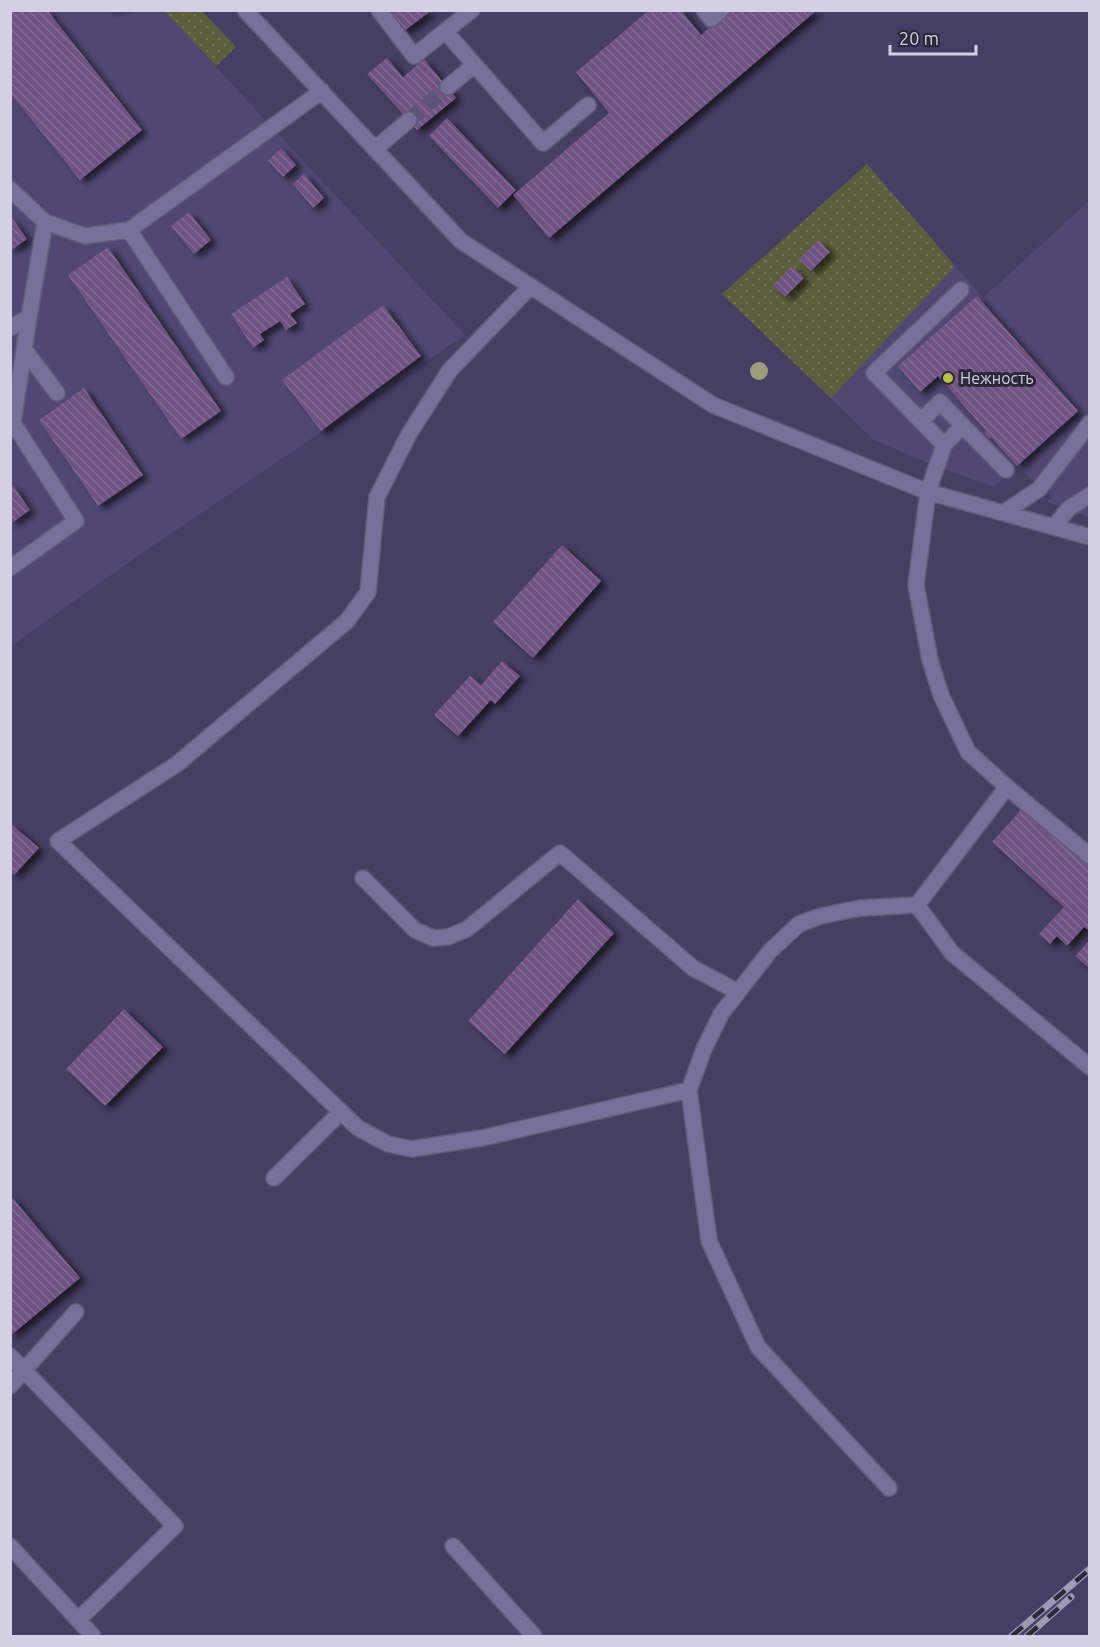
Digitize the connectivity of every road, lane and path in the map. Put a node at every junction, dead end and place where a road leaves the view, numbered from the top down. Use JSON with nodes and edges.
{"nodes":[{"id":1,"x":245,"y":10,"type":"edge"},
{"id":2,"x":379,"y":10,"type":"edge"},
{"id":3,"x":472,"y":10,"type":"edge"},
{"id":4,"x":704,"y":10,"type":"edge"},
{"id":5,"x":721,"y":10,"type":"edge"},
{"id":6,"x":446,"y":31,"type":"junction"},
{"id":7,"x":474,"y":65,"type":"junction"},
{"id":8,"x":448,"y":87,"type":"tunnel mouth"},
{"id":9,"x":322,"y":91,"type":"junction"},
{"id":10,"x":588,"y":105,"type":"dead end"},
{"id":11,"x":409,"y":120,"type":"tunnel mouth"},
{"id":12,"x":375,"y":149,"type":"junction"},
{"id":13,"x":10,"y":189,"type":"edge"},
{"id":14,"x":45,"y":222,"type":"junction"},
{"id":15,"x":129,"y":230,"type":"junction"},
{"id":16,"x":531,"y":286,"type":"junction"},
{"id":17,"x":961,"y":290,"type":"dead end"},
{"id":18,"x":29,"y":317,"type":"junction"},
{"id":19,"x":10,"y":328,"type":"edge"},
{"id":20,"x":24,"y":350,"type":"junction"},
{"id":21,"x":226,"y":377,"type":"dead end"},
{"id":22,"x":57,"y":393,"type":"dead end"},
{"id":23,"x":921,"y":421,"type":"junction"},
{"id":24,"x":1089,"y":423,"type":"edge"},
{"id":25,"x":963,"y":426,"type":"junction"},
{"id":26,"x":944,"y":445,"type":"junction"},
{"id":27,"x":1006,"y":470,"type":"dead end"},
{"id":28,"x":928,"y":492,"type":"junction"},
{"id":29,"x":1089,"y":495,"type":"edge"},
{"id":30,"x":1003,"y":513,"type":"junction"},
{"id":31,"x":1054,"y":527,"type":"junction"},
{"id":32,"x":1089,"y":537,"type":"edge"},
{"id":33,"x":10,"y":568,"type":"edge"},
{"id":34,"x":1007,"y":787,"type":"junction"},
{"id":35,"x":1089,"y":856,"type":"edge"},
{"id":36,"x":363,"y":878,"type":"dead end"},
{"id":37,"x":917,"y":905,"type":"junction"},
{"id":38,"x":738,"y":992,"type":"junction"},
{"id":39,"x":1089,"y":1067,"type":"edge"},
{"id":40,"x":690,"y":1090,"type":"junction"},
{"id":41,"x":341,"y":1112,"type":"junction"},
{"id":42,"x":274,"y":1178,"type":"dead end"},
{"id":43,"x":76,"y":1312,"type":"dead end"},
{"id":44,"x":10,"y":1356,"type":"edge"},
{"id":45,"x":24,"y":1371,"type":"junction"},
{"id":46,"x":10,"y":1386,"type":"edge"},
{"id":47,"x":889,"y":1488,"type":"dead end"},
{"id":48,"x":10,"y":1546,"type":"edge"},
{"id":49,"x":453,"y":1546,"type":"dead end"},
{"id":50,"x":78,"y":1620,"type":"junction"},
{"id":51,"x":93,"y":1636,"type":"edge"},
{"id":52,"x":534,"y":1636,"type":"edge"}],
"edges":[{"from":1,"to":9,"type":"lane"},
{"from":2,"to":6,"type":"lane"},
{"from":3,"to":6,"type":"lane"},
{"from":4,"to":5,"type":"lane"},
{"from":6,"to":7,"type":"lane"},
{"from":7,"to":8,"type":"lane"},
{"from":7,"to":10,"type":"lane"},
{"from":9,"to":12,"type":"lane"},
{"from":9,"to":15,"type":"lane"},
{"from":11,"to":12,"type":"lane"},
{"from":12,"to":16,"type":"lane"},
{"from":13,"to":14,"type":"lane"},
{"from":14,"to":15,"type":"lane"},
{"from":14,"to":18,"type":"lane"},
{"from":15,"to":21,"type":"lane"},
{"from":16,"to":28,"type":"lane"},
{"from":16,"to":41,"type":"lane"},
{"from":17,"to":23,"type":"lane"},
{"from":18,"to":19,"type":"lane"},
{"from":18,"to":20,"type":"lane"},
{"from":20,"to":22,"type":"lane"},
{"from":20,"to":33,"type":"lane"},
{"from":23,"to":25,"type":"lane"},
{"from":23,"to":26,"type":"lane"},
{"from":24,"to":30,"type":"lane"},
{"from":25,"to":26,"type":"lane"},
{"from":25,"to":27,"type":"lane"},
{"from":26,"to":28,"type":"lane"},
{"from":28,"to":30,"type":"lane"},
{"from":28,"to":34,"type":"lane"},
{"from":29,"to":31,"type":"lane"},
{"from":30,"to":31,"type":"lane"},
{"from":31,"to":32,"type":"lane"},
{"from":34,"to":35,"type":"lane"},
{"from":34,"to":37,"type":"lane"},
{"from":36,"to":38,"type":"lane"},
{"from":37,"to":38,"type":"lane"},
{"from":37,"to":39,"type":"lane"},
{"from":38,"to":40,"type":"lane"},
{"from":40,"to":41,"type":"lane"},
{"from":40,"to":47,"type":"lane"},
{"from":41,"to":42,"type":"lane"},
{"from":43,"to":45,"type":"lane"},
{"from":44,"to":45,"type":"lane"},
{"from":45,"to":46,"type":"lane"},
{"from":45,"to":50,"type":"lane"},
{"from":48,"to":50,"type":"lane"},
{"from":49,"to":52,"type":"lane"},
{"from":50,"to":51,"type":"lane"}]}
